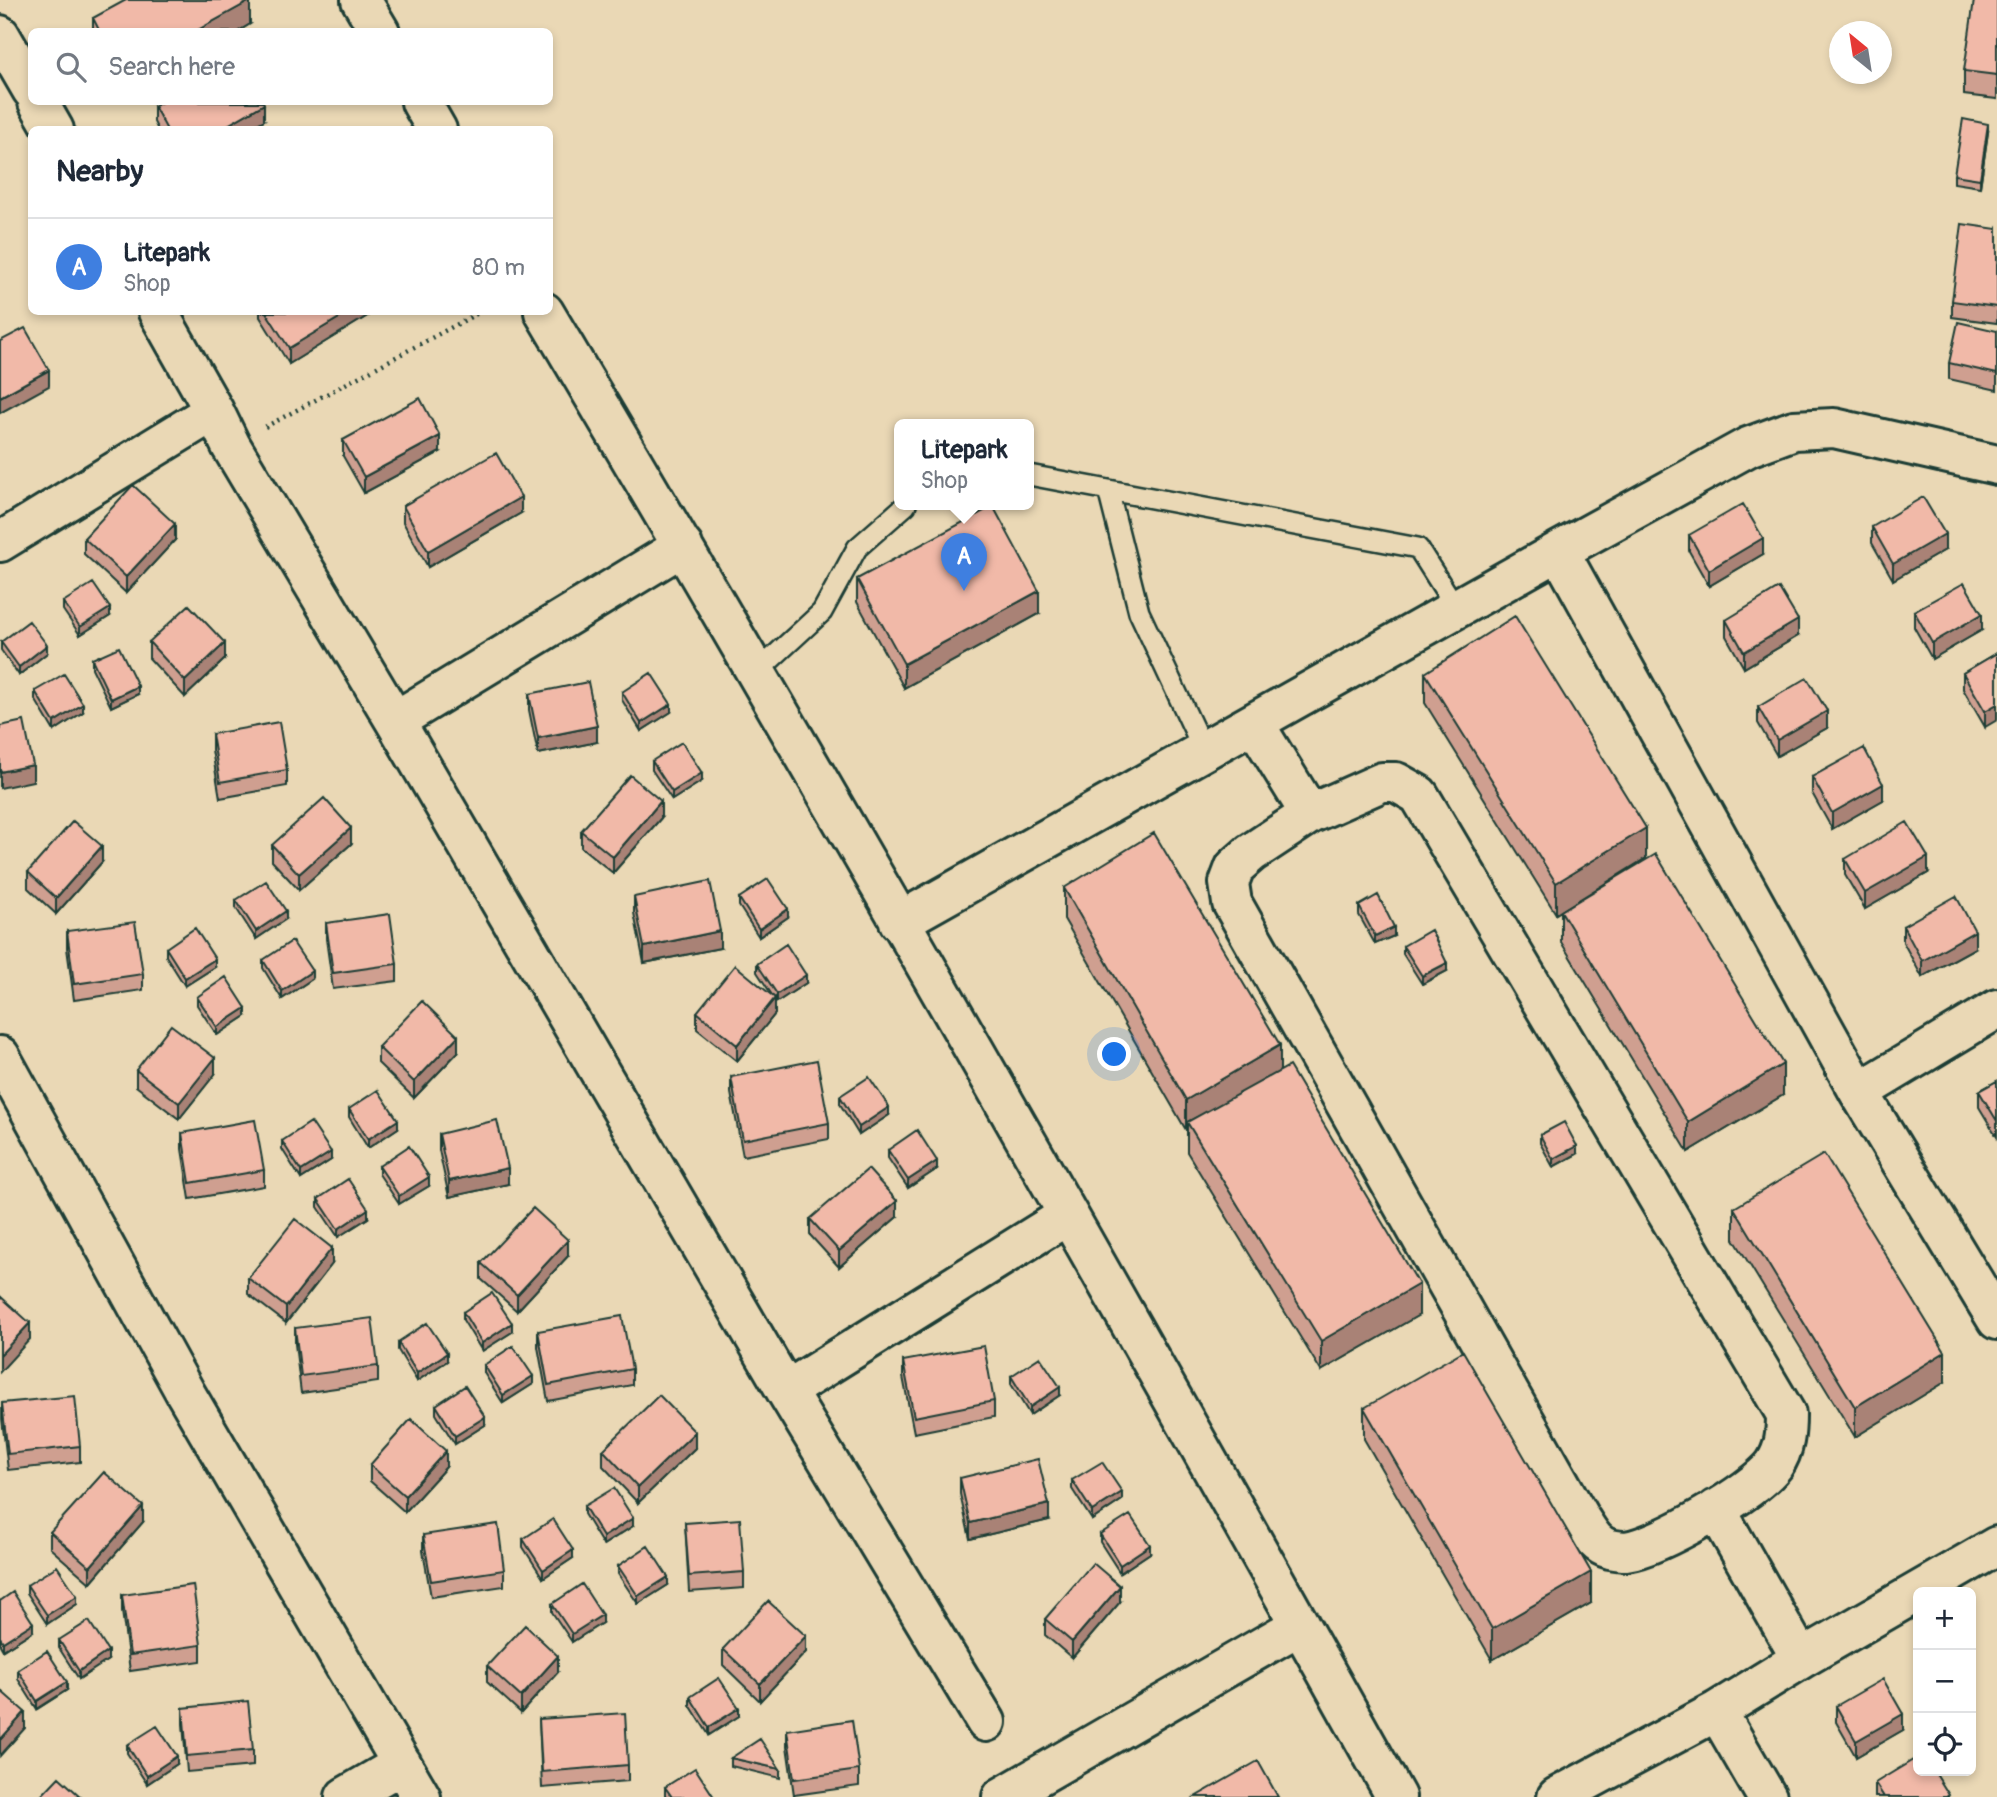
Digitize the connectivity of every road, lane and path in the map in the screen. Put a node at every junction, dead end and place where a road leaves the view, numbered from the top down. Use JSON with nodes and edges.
{"nodes":[{"id":1,"x":361,"y":0,"type":"edge"},
{"id":2,"x":378,"y":28,"type":"edge"},
{"id":3,"x":0,"y":34,"type":"edge"},
{"id":4,"x":28,"y":83,"type":"edge"},
{"id":5,"x":40,"y":105,"type":"edge"},
{"id":6,"x":423,"y":105,"type":"edge"},
{"id":7,"x":52,"y":126,"type":"edge"},
{"id":8,"x":435,"y":126,"type":"edge"},
{"id":9,"x":160,"y":315,"type":"edge"},
{"id":10,"x":474,"y":315,"type":"edge"},
{"id":11,"x":546,"y":315,"type":"edge"},
{"id":12,"x":214,"y":411,"type":"junction"},
{"id":13,"x":231,"y":446,"type":"junction"},
{"id":14,"x":1997,"y":465,"type":"edge"},
{"id":15,"x":1034,"y":476,"type":"edge"},
{"id":16,"x":1108,"y":490,"type":"junction"},
{"id":17,"x":900,"y":510,"type":"edge"},
{"id":18,"x":0,"y":542,"type":"edge"},
{"id":19,"x":683,"y":546,"type":"junction"},
{"id":20,"x":1559,"y":551,"type":"junction"},
{"id":21,"x":1456,"y":608,"type":"junction"},
{"id":22,"x":755,"y":673,"type":"junction"},
{"id":23,"x":395,"y":721,"type":"junction"},
{"id":24,"x":1254,"y":723,"type":"junction"},
{"id":25,"x":1204,"y":751,"type":"junction"},
{"id":26,"x":1310,"y":814,"type":"junction"},
{"id":27,"x":900,"y":922,"type":"junction"},
{"id":28,"x":1997,"y":1009,"type":"edge"},
{"id":29,"x":0,"y":1056,"type":"edge"},
{"id":30,"x":1859,"y":1092,"type":"junction"},
{"id":31,"x":1068,"y":1215,"type":"junction"},
{"id":32,"x":1997,"y":1320,"type":"edge"},
{"id":33,"x":786,"y":1391,"type":"junction"},
{"id":34,"x":1716,"y":1509,"type":"junction"},
{"id":35,"x":1997,"y":1546,"type":"edge"},
{"id":36,"x":1300,"y":1625,"type":"junction"},
{"id":37,"x":1801,"y":1659,"type":"junction"},
{"id":38,"x":1717,"y":1711,"type":"junction"},
{"id":39,"x":986,"y":1722,"type":"dead end"},
{"id":40,"x":402,"y":1764,"type":"junction"},
{"id":41,"x":345,"y":1797,"type":"edge"},
{"id":42,"x":421,"y":1797,"type":"edge"},
{"id":43,"x":1002,"y":1797,"type":"edge"},
{"id":44,"x":1396,"y":1797,"type":"edge"},
{"id":45,"x":1557,"y":1797,"type":"edge"},
{"id":46,"x":1767,"y":1797,"type":"edge"}],
"edges":[{"from":1,"to":2,"type":"street"},
{"from":3,"to":4,"type":"street"},
{"from":5,"to":7,"type":"street"},
{"from":6,"to":8,"type":"street"},
{"from":9,"to":12,"type":"street"},
{"from":10,"to":13,"type":"path"},
{"from":11,"to":19,"type":"street"},
{"from":12,"to":13,"type":"street"},
{"from":12,"to":18,"type":"street"},
{"from":13,"to":23,"type":"street"},
{"from":14,"to":20,"type":"street"},
{"from":15,"to":16,"type":"lane"},
{"from":16,"to":21,"type":"lane"},
{"from":16,"to":25,"type":"lane"},
{"from":17,"to":22,"type":"lane"},
{"from":19,"to":22,"type":"street"},
{"from":19,"to":23,"type":"street"},
{"from":20,"to":21,"type":"street"},
{"from":20,"to":30,"type":"street"},
{"from":21,"to":24,"type":"street"},
{"from":22,"to":27,"type":"street"},
{"from":23,"to":33,"type":"street"},
{"from":24,"to":25,"type":"street"},
{"from":24,"to":26,"type":"street"},
{"from":25,"to":27,"type":"street"},
{"from":26,"to":34,"type":"street"},
{"from":26,"to":34,"type":"street"},
{"from":27,"to":31,"type":"street"},
{"from":28,"to":30,"type":"street"},
{"from":29,"to":40,"type":"street"},
{"from":30,"to":32,"type":"street"},
{"from":31,"to":33,"type":"street"},
{"from":31,"to":36,"type":"street"},
{"from":33,"to":39,"type":"street"},
{"from":34,"to":37,"type":"street"},
{"from":35,"to":37,"type":"street"},
{"from":36,"to":43,"type":"street"},
{"from":36,"to":44,"type":"street"},
{"from":37,"to":38,"type":"street"},
{"from":38,"to":45,"type":"street"},
{"from":38,"to":46,"type":"street"},
{"from":40,"to":41,"type":"street"},
{"from":40,"to":42,"type":"street"}]}
